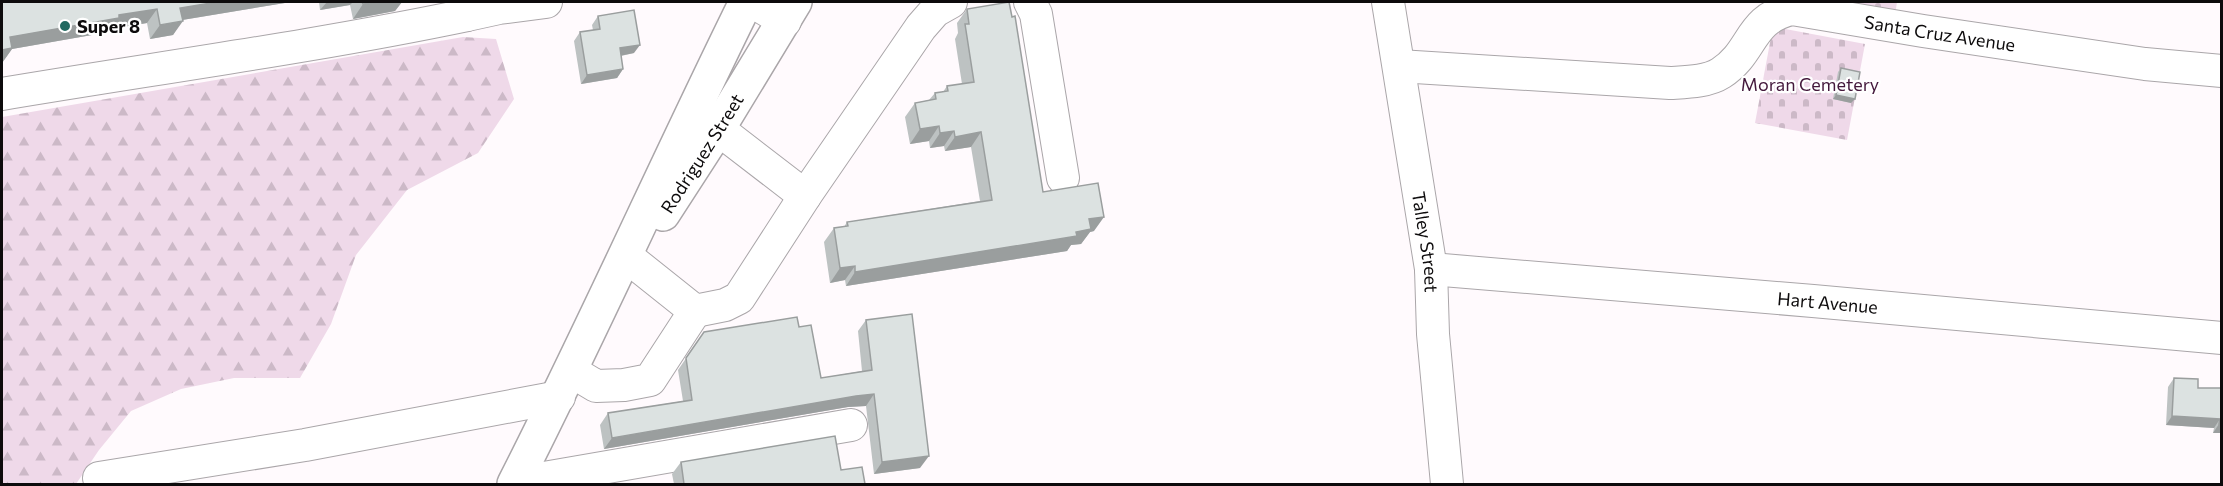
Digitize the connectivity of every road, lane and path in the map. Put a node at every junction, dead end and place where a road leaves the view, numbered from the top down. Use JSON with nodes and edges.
{"nodes":[{"id":1,"x":546,"y":2,"type":"edge"},
{"id":2,"x":746,"y":2,"type":"edge"},
{"id":3,"x":753,"y":2,"type":"edge"},
{"id":4,"x":951,"y":2,"type":"edge"},
{"id":5,"x":1030,"y":2,"type":"edge"},
{"id":6,"x":1388,"y":2,"type":"edge"},
{"id":7,"x":466,"y":8,"type":"edge"},
{"id":8,"x":790,"y":11,"type":"edge"},
{"id":9,"x":1399,"y":66,"type":"junction"},
{"id":10,"x":2222,"y":71,"type":"edge"},
{"id":11,"x":2,"y":94,"type":"edge"},
{"id":12,"x":705,"y":121,"type":"junction"},
{"id":13,"x":1063,"y":178,"type":"dead end"},
{"id":14,"x":805,"y":196,"type":"junction"},
{"id":15,"x":629,"y":258,"type":"junction"},
{"id":16,"x":1431,"y":269,"type":"junction"},
{"id":17,"x":695,"y":311,"type":"junction"},
{"id":18,"x":2222,"y":338,"type":"edge"},
{"id":19,"x":565,"y":384,"type":"junction"},
{"id":20,"x":851,"y":425,"type":"dead end"},
{"id":21,"x":99,"y":478,"type":"dead end"},
{"id":22,"x":514,"y":484,"type":"edge"},
{"id":23,"x":1447,"y":484,"type":"edge"}],
"edges":[{"from":1,"to":7,"type":"street"},
{"from":2,"to":12,"type":"main road","name":"Rodriguez Street"},
{"from":3,"to":8,"type":"street"},
{"from":4,"to":14,"type":"street"},
{"from":5,"to":13,"type":"street"},
{"from":6,"to":9,"type":"street","name":"Talley Street"},
{"from":7,"to":11,"type":"street"},
{"from":8,"to":12,"type":"main road","name":"Rodriguez Street"},
{"from":9,"to":10,"type":"street","name":"Santa Cruz Avenue"},
{"from":9,"to":16,"type":"street","name":"Talley Street"},
{"from":12,"to":14,"type":"street"},
{"from":12,"to":15,"type":"main road","name":"Rodriguez Street"},
{"from":14,"to":17,"type":"street"},
{"from":15,"to":17,"type":"street"},
{"from":15,"to":19,"type":"main road","name":"Rodriguez Street"},
{"from":16,"to":18,"type":"street","name":"Hart Avenue"},
{"from":16,"to":23,"type":"street","name":"Talley Street"},
{"from":17,"to":19,"type":"street"},
{"from":19,"to":21,"type":"street"},
{"from":19,"to":22,"type":"main road","name":"Rodriguez Street"},
{"from":20,"to":22,"type":"street"}]}
